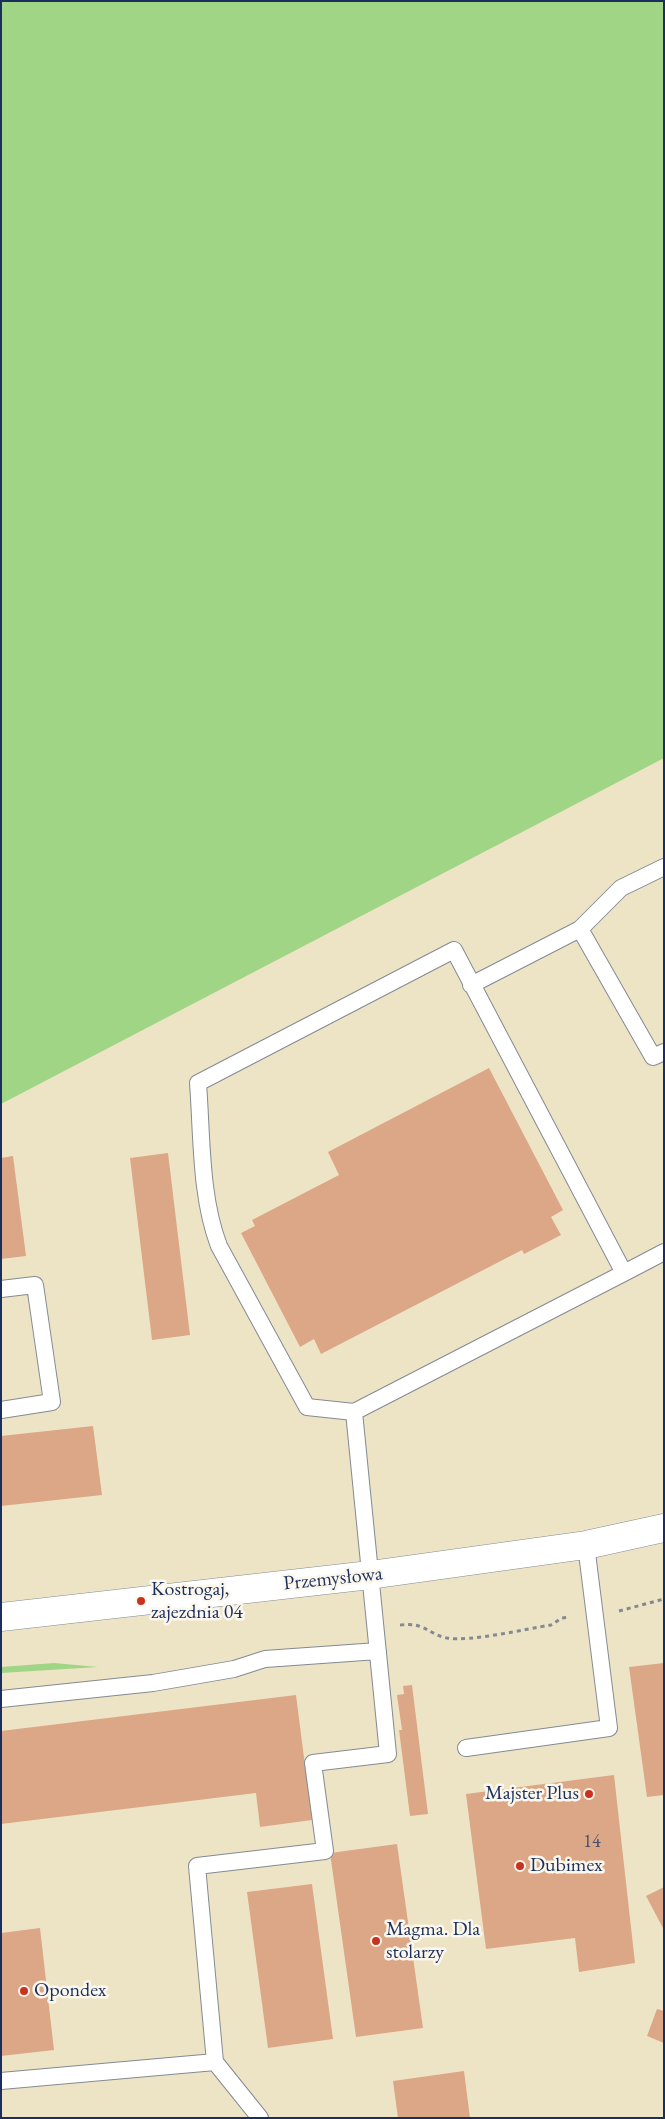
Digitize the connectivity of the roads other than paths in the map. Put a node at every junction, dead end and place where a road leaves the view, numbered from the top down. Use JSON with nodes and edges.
{"nodes":[{"id":1,"x":664,"y":866,"type":"edge"},
{"id":2,"x":580,"y":929,"type":"junction"},
{"id":3,"x":471,"y":985,"type":"junction"},
{"id":4,"x":664,"y":1052,"type":"edge"},
{"id":5,"x":664,"y":1252,"type":"edge"},
{"id":6,"x":624,"y":1273,"type":"junction"},
{"id":7,"x":1,"y":1289,"type":"edge"},
{"id":8,"x":1,"y":1410,"type":"edge"},
{"id":9,"x":354,"y":1412,"type":"junction"},
{"id":10,"x":664,"y":1528,"type":"edge"},
{"id":11,"x":586,"y":1545,"type":"junction"},
{"id":12,"x":370,"y":1575,"type":"junction"},
{"id":13,"x":1,"y":1618,"type":"edge"},
{"id":14,"x":378,"y":1651,"type":"junction"},
{"id":15,"x":1,"y":1699,"type":"edge"},
{"id":16,"x":466,"y":1748,"type":"dead end"},
{"id":17,"x":215,"y":2062,"type":"junction"},
{"id":18,"x":1,"y":2081,"type":"edge"},
{"id":19,"x":260,"y":2118,"type":"edge"}],
"edges":[{"from":1,"to":2,"type":"lane"},
{"from":2,"to":3,"type":"lane"},
{"from":2,"to":4,"type":"lane"},
{"from":3,"to":6,"type":"lane"},
{"from":3,"to":9,"type":"lane"},
{"from":5,"to":6,"type":"lane"},
{"from":6,"to":9,"type":"lane"},
{"from":7,"to":8,"type":"lane"},
{"from":9,"to":12,"type":"lane"},
{"from":10,"to":11,"type":"street","name":"Przemysłowa"},
{"from":11,"to":12,"type":"street","name":"Przemysłowa"},
{"from":11,"to":16,"type":"lane"},
{"from":12,"to":13,"type":"street","name":"Przemysłowa"},
{"from":12,"to":14,"type":"lane"},
{"from":14,"to":15,"type":"lane"},
{"from":14,"to":17,"type":"lane"},
{"from":17,"to":18,"type":"lane"},
{"from":17,"to":19,"type":"lane"}]}
